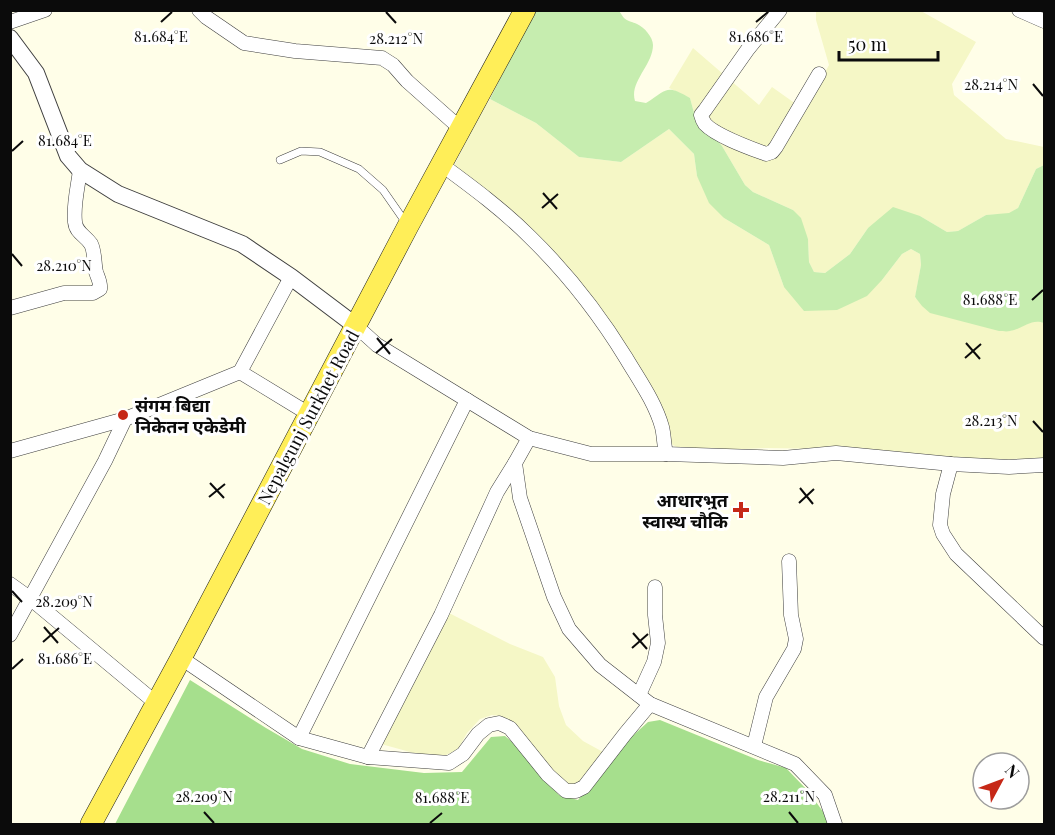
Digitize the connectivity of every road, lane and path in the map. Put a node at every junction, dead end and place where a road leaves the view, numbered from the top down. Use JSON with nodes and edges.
{"nodes":[{"id":1,"x":45,"y":10,"type":"edge"},
{"id":2,"x":199,"y":10,"type":"edge"},
{"id":3,"x":525,"y":10,"type":"edge"},
{"id":4,"x":780,"y":10,"type":"edge"},
{"id":5,"x":1019,"y":10,"type":"edge"},
{"id":6,"x":1044,"y":21,"type":"edge"},
{"id":7,"x":10,"y":22,"type":"edge"},
{"id":8,"x":10,"y":38,"type":"edge"},
{"id":9,"x":819,"y":74,"type":"dead end"},
{"id":10,"x":461,"y":129,"type":"junction"},
{"id":11,"x":280,"y":160,"type":"dead end"},
{"id":12,"x":442,"y":165,"type":"junction"},
{"id":13,"x":80,"y":170,"type":"junction"},
{"id":14,"x":408,"y":226,"type":"junction"},
{"id":15,"x":291,"y":277,"type":"junction"},
{"id":16,"x":10,"y":308,"type":"edge"},
{"id":17,"x":356,"y":326,"type":"junction"},
{"id":18,"x":240,"y":372,"type":"junction"},
{"id":19,"x":468,"y":400,"type":"junction"},
{"id":20,"x":309,"y":414,"type":"junction"},
{"id":21,"x":125,"y":419,"type":"junction"},
{"id":22,"x":529,"y":438,"type":"junction"},
{"id":23,"x":10,"y":452,"type":"edge"},
{"id":24,"x":666,"y":454,"type":"junction"},
{"id":25,"x":515,"y":463,"type":"junction"},
{"id":26,"x":951,"y":464,"type":"junction"},
{"id":27,"x":1044,"y":465,"type":"edge"},
{"id":28,"x":789,"y":561,"type":"dead end"},
{"id":29,"x":10,"y":584,"type":"edge"},
{"id":30,"x":655,"y":587,"type":"dead end"},
{"id":31,"x":31,"y":599,"type":"junction"},
{"id":32,"x":10,"y":635,"type":"edge"},
{"id":33,"x":1044,"y":638,"type":"edge"},
{"id":34,"x":181,"y":658,"type":"junction"},
{"id":35,"x":639,"y":695,"type":"junction"},
{"id":36,"x":156,"y":703,"type":"junction"},
{"id":37,"x":650,"y":704,"type":"junction"},
{"id":38,"x":298,"y":738,"type":"junction"},
{"id":39,"x":754,"y":746,"type":"junction"},
{"id":40,"x":368,"y":757,"type":"junction"},
{"id":41,"x":91,"y":825,"type":"edge"},
{"id":42,"x":835,"y":825,"type":"edge"}],
"edges":[{"from":1,"to":7,"type":"street"},
{"from":2,"to":10,"type":"street"},
{"from":3,"to":10,"type":"main road","name":"Nepalgunj Surkhet Road"},
{"from":4,"to":9,"type":"street"},
{"from":5,"to":6,"type":"street"},
{"from":8,"to":13,"type":"street"},
{"from":10,"to":12,"type":"main road","name":"Nepalgunj Surkhet Road"},
{"from":11,"to":14,"type":"lane"},
{"from":12,"to":14,"type":"main road","name":"Nepalgunj Surkhet Road"},
{"from":12,"to":24,"type":"street"},
{"from":13,"to":15,"type":"street"},
{"from":13,"to":16,"type":"street"},
{"from":14,"to":17,"type":"main road","name":"Nepalgunj Surkhet Road"},
{"from":15,"to":17,"type":"street"},
{"from":15,"to":18,"type":"street"},
{"from":17,"to":19,"type":"street"},
{"from":17,"to":20,"type":"main road","name":"Nepalgunj Surkhet Road"},
{"from":18,"to":20,"type":"street"},
{"from":18,"to":21,"type":"street"},
{"from":19,"to":22,"type":"street"},
{"from":19,"to":38,"type":"street"},
{"from":20,"to":34,"type":"main road","name":"Nepalgunj Surkhet Road"},
{"from":21,"to":23,"type":"street"},
{"from":21,"to":31,"type":"street"},
{"from":22,"to":24,"type":"street"},
{"from":22,"to":25,"type":"street"},
{"from":24,"to":26,"type":"street"},
{"from":25,"to":35,"type":"street"},
{"from":25,"to":40,"type":"street"},
{"from":26,"to":27,"type":"street"},
{"from":26,"to":33,"type":"street"},
{"from":28,"to":39,"type":"street"},
{"from":29,"to":31,"type":"street"},
{"from":30,"to":35,"type":"street"},
{"from":31,"to":32,"type":"street"},
{"from":31,"to":36,"type":"street"},
{"from":34,"to":36,"type":"main road","name":"Nepalgunj Surkhet Road"},
{"from":34,"to":38,"type":"street"},
{"from":35,"to":37,"type":"street"},
{"from":36,"to":41,"type":"main road","name":"Nepalgunj Surkhet Road"},
{"from":37,"to":39,"type":"street"},
{"from":37,"to":40,"type":"street"},
{"from":38,"to":40,"type":"street"},
{"from":39,"to":42,"type":"street"}]}
